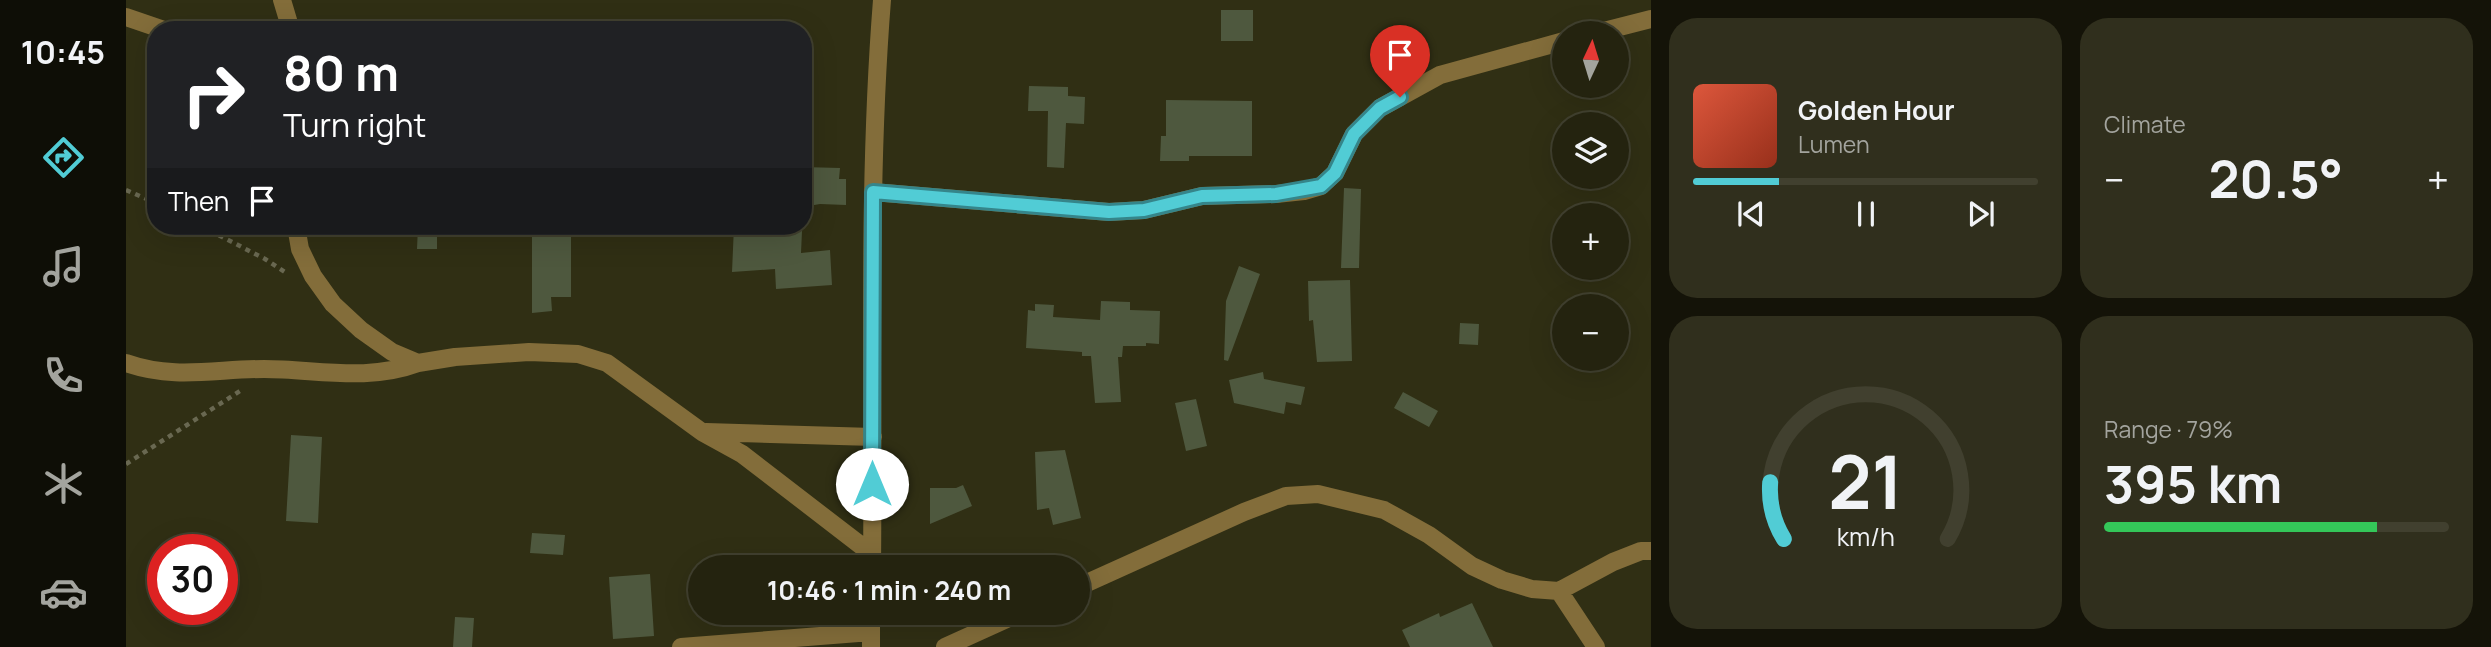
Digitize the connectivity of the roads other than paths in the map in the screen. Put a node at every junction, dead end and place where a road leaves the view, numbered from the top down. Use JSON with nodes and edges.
{"nodes":[{"id":1,"x":282,"y":0,"type":"edge"},
{"id":2,"x":882,"y":0,"type":"edge"},
{"id":3,"x":126,"y":17,"type":"edge"},
{"id":4,"x":1651,"y":19,"type":"edge"},
{"id":5,"x":288,"y":21,"type":"edge"},
{"id":6,"x":147,"y":24,"type":"edge"},
{"id":7,"x":1629,"y":25,"type":"edge"},
{"id":8,"x":1552,"y":44,"type":"edge"},
{"id":9,"x":873,"y":192,"type":"junction"},
{"id":10,"x":298,"y":235,"type":"edge"},
{"id":11,"x":126,"y":363,"type":"edge"},
{"id":12,"x":418,"y":363,"type":"junction"},
{"id":13,"x":702,"y":432,"type":"junction"},
{"id":14,"x":873,"y":438,"type":"junction"},
{"id":15,"x":1651,"y":551,"type":"edge"},
{"id":16,"x":866,"y":555,"type":"edge"},
{"id":17,"x":872,"y":555,"type":"edge"},
{"id":18,"x":1090,"y":582,"type":"edge"},
{"id":19,"x":1559,"y":591,"type":"junction"},
{"id":20,"x":994,"y":625,"type":"edge"},
{"id":21,"x":871,"y":640,"type":"edge"},
{"id":22,"x":681,"y":647,"type":"edge"},
{"id":23,"x":946,"y":647,"type":"edge"},
{"id":24,"x":1596,"y":647,"type":"edge"}],
"edges":[{"from":1,"to":5,"type":"street"},
{"from":2,"to":9,"type":"street"},
{"from":3,"to":6,"type":"street"},
{"from":4,"to":7,"type":"street"},
{"from":8,"to":9,"type":"street"},
{"from":9,"to":14,"type":"street"},
{"from":10,"to":12,"type":"street"},
{"from":11,"to":12,"type":"street"},
{"from":12,"to":13,"type":"street"},
{"from":13,"to":14,"type":"street"},
{"from":13,"to":16,"type":"street"},
{"from":14,"to":17,"type":"street"},
{"from":15,"to":19,"type":"street"},
{"from":18,"to":19,"type":"street"},
{"from":19,"to":24,"type":"street"},
{"from":20,"to":23,"type":"street"},
{"from":21,"to":22,"type":"street"}]}
